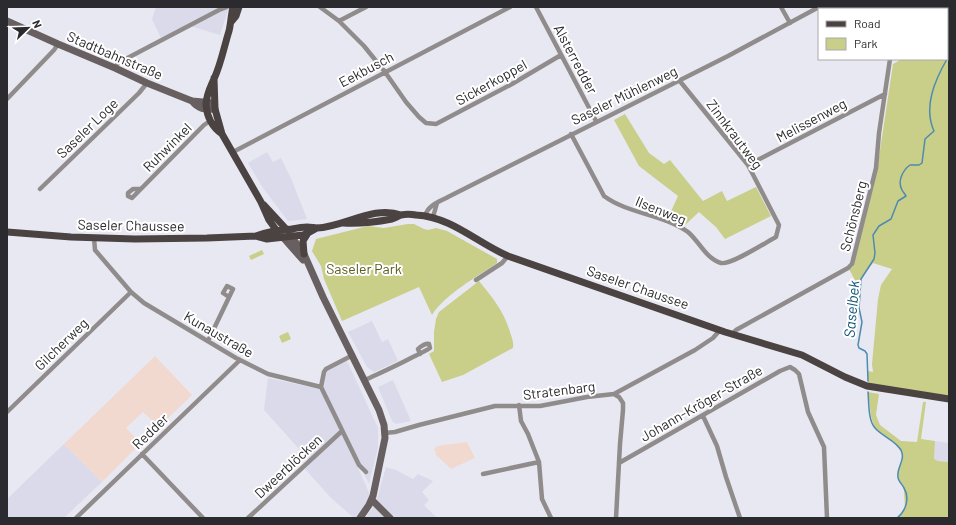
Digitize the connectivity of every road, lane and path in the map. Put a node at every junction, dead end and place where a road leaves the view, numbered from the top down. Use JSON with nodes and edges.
{"nodes":[{"id":1,"x":232,"y":7,"type":"edge"},
{"id":2,"x":320,"y":7,"type":"edge"},
{"id":3,"x":366,"y":7,"type":"edge"},
{"id":4,"x":510,"y":7,"type":"edge"},
{"id":5,"x":536,"y":7,"type":"edge"},
{"id":6,"x":781,"y":7,"type":"edge"},
{"id":7,"x":819,"y":7,"type":"edge"},
{"id":8,"x":7,"y":21,"type":"edge"},
{"id":9,"x":339,"y":21,"type":"junction"},
{"id":10,"x":790,"y":23,"type":"junction"},
{"id":11,"x":58,"y":44,"type":"junction"},
{"id":12,"x":561,"y":55,"type":"junction"},
{"id":13,"x":890,"y":60,"type":"edge"},
{"id":14,"x":115,"y":68,"type":"junction"},
{"id":15,"x":385,"y":72,"type":"junction"},
{"id":16,"x":679,"y":80,"type":"junction"},
{"id":17,"x":147,"y":82,"type":"junction"},
{"id":18,"x":885,"y":94,"type":"junction"},
{"id":19,"x":7,"y":99,"type":"edge"},
{"id":20,"x":211,"y":106,"type":"junction"},
{"id":21,"x":210,"y":121,"type":"junction"},
{"id":22,"x":596,"y":121,"type":"junction"},
{"id":23,"x":222,"y":134,"type":"junction"},
{"id":24,"x":571,"y":134,"type":"junction"},
{"id":25,"x":233,"y":152,"type":"junction"},
{"id":26,"x":748,"y":165,"type":"junction"},
{"id":27,"x":40,"y":189,"type":"dead end"},
{"id":28,"x":140,"y":189,"type":"dead end"},
{"id":29,"x":262,"y":202,"type":"junction"},
{"id":30,"x":437,"y":202,"type":"junction"},
{"id":31,"x":425,"y":216,"type":"junction"},
{"id":32,"x":433,"y":217,"type":"junction"},
{"id":33,"x":779,"y":225,"type":"joint"},
{"id":34,"x":317,"y":228,"type":"junction"},
{"id":35,"x":286,"y":230,"type":"junction"},
{"id":36,"x":277,"y":231,"type":"junction"},
{"id":37,"x":7,"y":232,"type":"edge"},
{"id":38,"x":308,"y":233,"type":"junction"},
{"id":39,"x":256,"y":236,"type":"junction"},
{"id":40,"x":292,"y":236,"type":"junction"},
{"id":41,"x":283,"y":237,"type":"junction"},
{"id":42,"x":94,"y":238,"type":"junction"},
{"id":43,"x":304,"y":254,"type":"junction"},
{"id":44,"x":508,"y":256,"type":"junction"},
{"id":45,"x":310,"y":270,"type":"junction"},
{"id":46,"x":476,"y":280,"type":"dead end"},
{"id":47,"x":131,"y":292,"type":"junction"},
{"id":48,"x":229,"y":296,"type":"dead end"},
{"id":49,"x":720,"y":330,"type":"junction"},
{"id":50,"x":732,"y":334,"type":"junction"},
{"id":51,"x":208,"y":341,"type":"junction"},
{"id":52,"x":420,"y":354,"type":"dead end"},
{"id":53,"x":353,"y":355,"type":"junction"},
{"id":54,"x":240,"y":360,"type":"junction"},
{"id":55,"x":365,"y":380,"type":"junction"},
{"id":56,"x":321,"y":387,"type":"junction"},
{"id":57,"x":614,"y":394,"type":"junction"},
{"id":58,"x":949,"y":398,"type":"edge"},
{"id":59,"x":519,"y":406,"type":"junction"},
{"id":60,"x":7,"y":412,"type":"edge"},
{"id":61,"x":703,"y":416,"type":"junction"},
{"id":62,"x":342,"y":431,"type":"junction"},
{"id":63,"x":385,"y":433,"type":"junction"},
{"id":64,"x":142,"y":454,"type":"junction"},
{"id":65,"x":539,"y":462,"type":"junction"},
{"id":66,"x":619,"y":463,"type":"junction"},
{"id":67,"x":359,"y":465,"type":"dead end"},
{"id":68,"x":483,"y":474,"type":"dead end"},
{"id":69,"x":372,"y":500,"type":"junction"},
{"id":70,"x":76,"y":518,"type":"edge"},
{"id":71,"x":203,"y":518,"type":"edge"},
{"id":72,"x":248,"y":518,"type":"edge"},
{"id":73,"x":360,"y":518,"type":"edge"},
{"id":74,"x":390,"y":518,"type":"edge"},
{"id":75,"x":551,"y":518,"type":"edge"},
{"id":76,"x":616,"y":518,"type":"edge"},
{"id":77,"x":740,"y":518,"type":"edge"},
{"id":78,"x":828,"y":518,"type":"edge"}],
"edges":[{"from":1,"to":14,"type":"street"},
{"from":1,"to":20,"type":"main road"},
{"from":2,"to":9,"type":"street"},
{"from":3,"to":9,"type":"street"},
{"from":4,"to":15,"type":"street","name":"Eekbusch"},
{"from":5,"to":12,"type":"street","name":"Alsterredder"},
{"from":6,"to":10,"type":"street"},
{"from":7,"to":10,"type":"street","name":"Saseler Mühlenweg"},
{"from":8,"to":11,"type":"main road","name":"Stadtbahnstraße"},
{"from":9,"to":15,"type":"street"},
{"from":10,"to":16,"type":"street","name":"Saseler Mühlenweg"},
{"from":11,"to":14,"type":"main road","name":"Stadtbahnstraße"},
{"from":11,"to":19,"type":"street"},
{"from":12,"to":15,"type":"street","name":"Sickerkoppel"},
{"from":12,"to":22,"type":"street","name":"Alsterredder"},
{"from":13,"to":18,"type":"street","name":"Schönsberg"},
{"from":14,"to":17,"type":"main road","name":"Stadtbahnstraße"},
{"from":15,"to":25,"type":"street","name":"Eekbusch"},
{"from":16,"to":22,"type":"street","name":"Saseler Mühlenweg"},
{"from":16,"to":26,"type":"street","name":"Zinnkrautweg"},
{"from":17,"to":20,"type":"main road","name":"Stadtbahnstraße"},
{"from":17,"to":27,"type":"street","name":"Saseler Loge"},
{"from":18,"to":26,"type":"street","name":"Melissenweg"},
{"from":18,"to":50,"type":"street","name":"Schönsberg"},
{"from":20,"to":21,"type":"main road"},
{"from":20,"to":23,"type":"main road"},
{"from":21,"to":23,"type":"main road"},
{"from":21,"to":28,"type":"street","name":"Ruhwinkel"},
{"from":22,"to":24,"type":"street","name":"Saseler Mühlenweg"},
{"from":23,"to":25,"type":"main road"},
{"from":24,"to":30,"type":"street","name":"Saseler Mühlenweg"},
{"from":24,"to":33,"type":"street","name":"Ilsenweg"},
{"from":25,"to":29,"type":"main road"},
{"from":26,"to":33,"type":"street","name":"Zinnkrautweg"},
{"from":29,"to":35,"type":"main road"},
{"from":29,"to":36,"type":"main road"},
{"from":30,"to":31,"type":"street","name":"Saseler Mühlenweg"},
{"from":30,"to":32,"type":"street"},
{"from":31,"to":32,"type":"main road","name":"Saseler Chaussee"},
{"from":31,"to":34,"type":"main road","name":"Saseler Chaussee"},
{"from":32,"to":44,"type":"main road","name":"Saseler Chaussee"},
{"from":34,"to":35,"type":"main road","name":"Saseler Chaussee"},
{"from":34,"to":38,"type":"main road","name":"Saseler Chaussee"},
{"from":35,"to":36,"type":"main road","name":"Saseler Chaussee"},
{"from":35,"to":40,"type":"main road"},
{"from":36,"to":39,"type":"main road","name":"Saseler Chaussee"},
{"from":36,"to":41,"type":"main road"},
{"from":37,"to":42,"type":"main road","name":"Saseler Chaussee"},
{"from":38,"to":40,"type":"main road","name":"Saseler Chaussee"},
{"from":38,"to":43,"type":"main road"},
{"from":39,"to":41,"type":"main road","name":"Saseler Chaussee"},
{"from":39,"to":42,"type":"main road","name":"Saseler Chaussee"},
{"from":40,"to":41,"type":"main road","name":"Saseler Chaussee"},
{"from":40,"to":43,"type":"main road"},
{"from":41,"to":45,"type":"main road"},
{"from":42,"to":47,"type":"street","name":"Kunaustraße"},
{"from":43,"to":45,"type":"main road"},
{"from":44,"to":46,"type":"street"},
{"from":44,"to":49,"type":"main road","name":"Saseler Chaussee"},
{"from":45,"to":53,"type":"main road"},
{"from":47,"to":51,"type":"street","name":"Kunaustraße"},
{"from":47,"to":60,"type":"street","name":"Gilcherweg"},
{"from":48,"to":51,"type":"street"},
{"from":49,"to":50,"type":"main road","name":"Saseler Chaussee"},
{"from":49,"to":57,"type":"street","name":"Stratenbarg"},
{"from":50,"to":58,"type":"main road","name":"Saseler Chaussee"},
{"from":51,"to":54,"type":"street","name":"Kunaustraße"},
{"from":52,"to":55,"type":"street"},
{"from":53,"to":55,"type":"main road"},
{"from":53,"to":56,"type":"street"},
{"from":54,"to":56,"type":"street","name":"Kunaustraße"},
{"from":54,"to":64,"type":"street","name":"Redder"},
{"from":55,"to":63,"type":"main road"},
{"from":56,"to":62,"type":"street"},
{"from":57,"to":59,"type":"street","name":"Stratenbarg"},
{"from":57,"to":66,"type":"street"},
{"from":59,"to":63,"type":"street","name":"Stratenbarg"},
{"from":59,"to":65,"type":"street"},
{"from":61,"to":66,"type":"street","name":"Johann-Kröger-Straße"},
{"from":61,"to":77,"type":"street"},
{"from":61,"to":78,"type":"street","name":"Johann-Kröger-Straße"},
{"from":62,"to":67,"type":"street"},
{"from":62,"to":72,"type":"street","name":"Dweerblöcken"},
{"from":63,"to":69,"type":"main road"},
{"from":64,"to":70,"type":"street","name":"Redder"},
{"from":64,"to":71,"type":"street"},
{"from":65,"to":68,"type":"street"},
{"from":65,"to":75,"type":"street"},
{"from":66,"to":76,"type":"street"},
{"from":69,"to":73,"type":"main road"},
{"from":69,"to":74,"type":"main road"}]}
